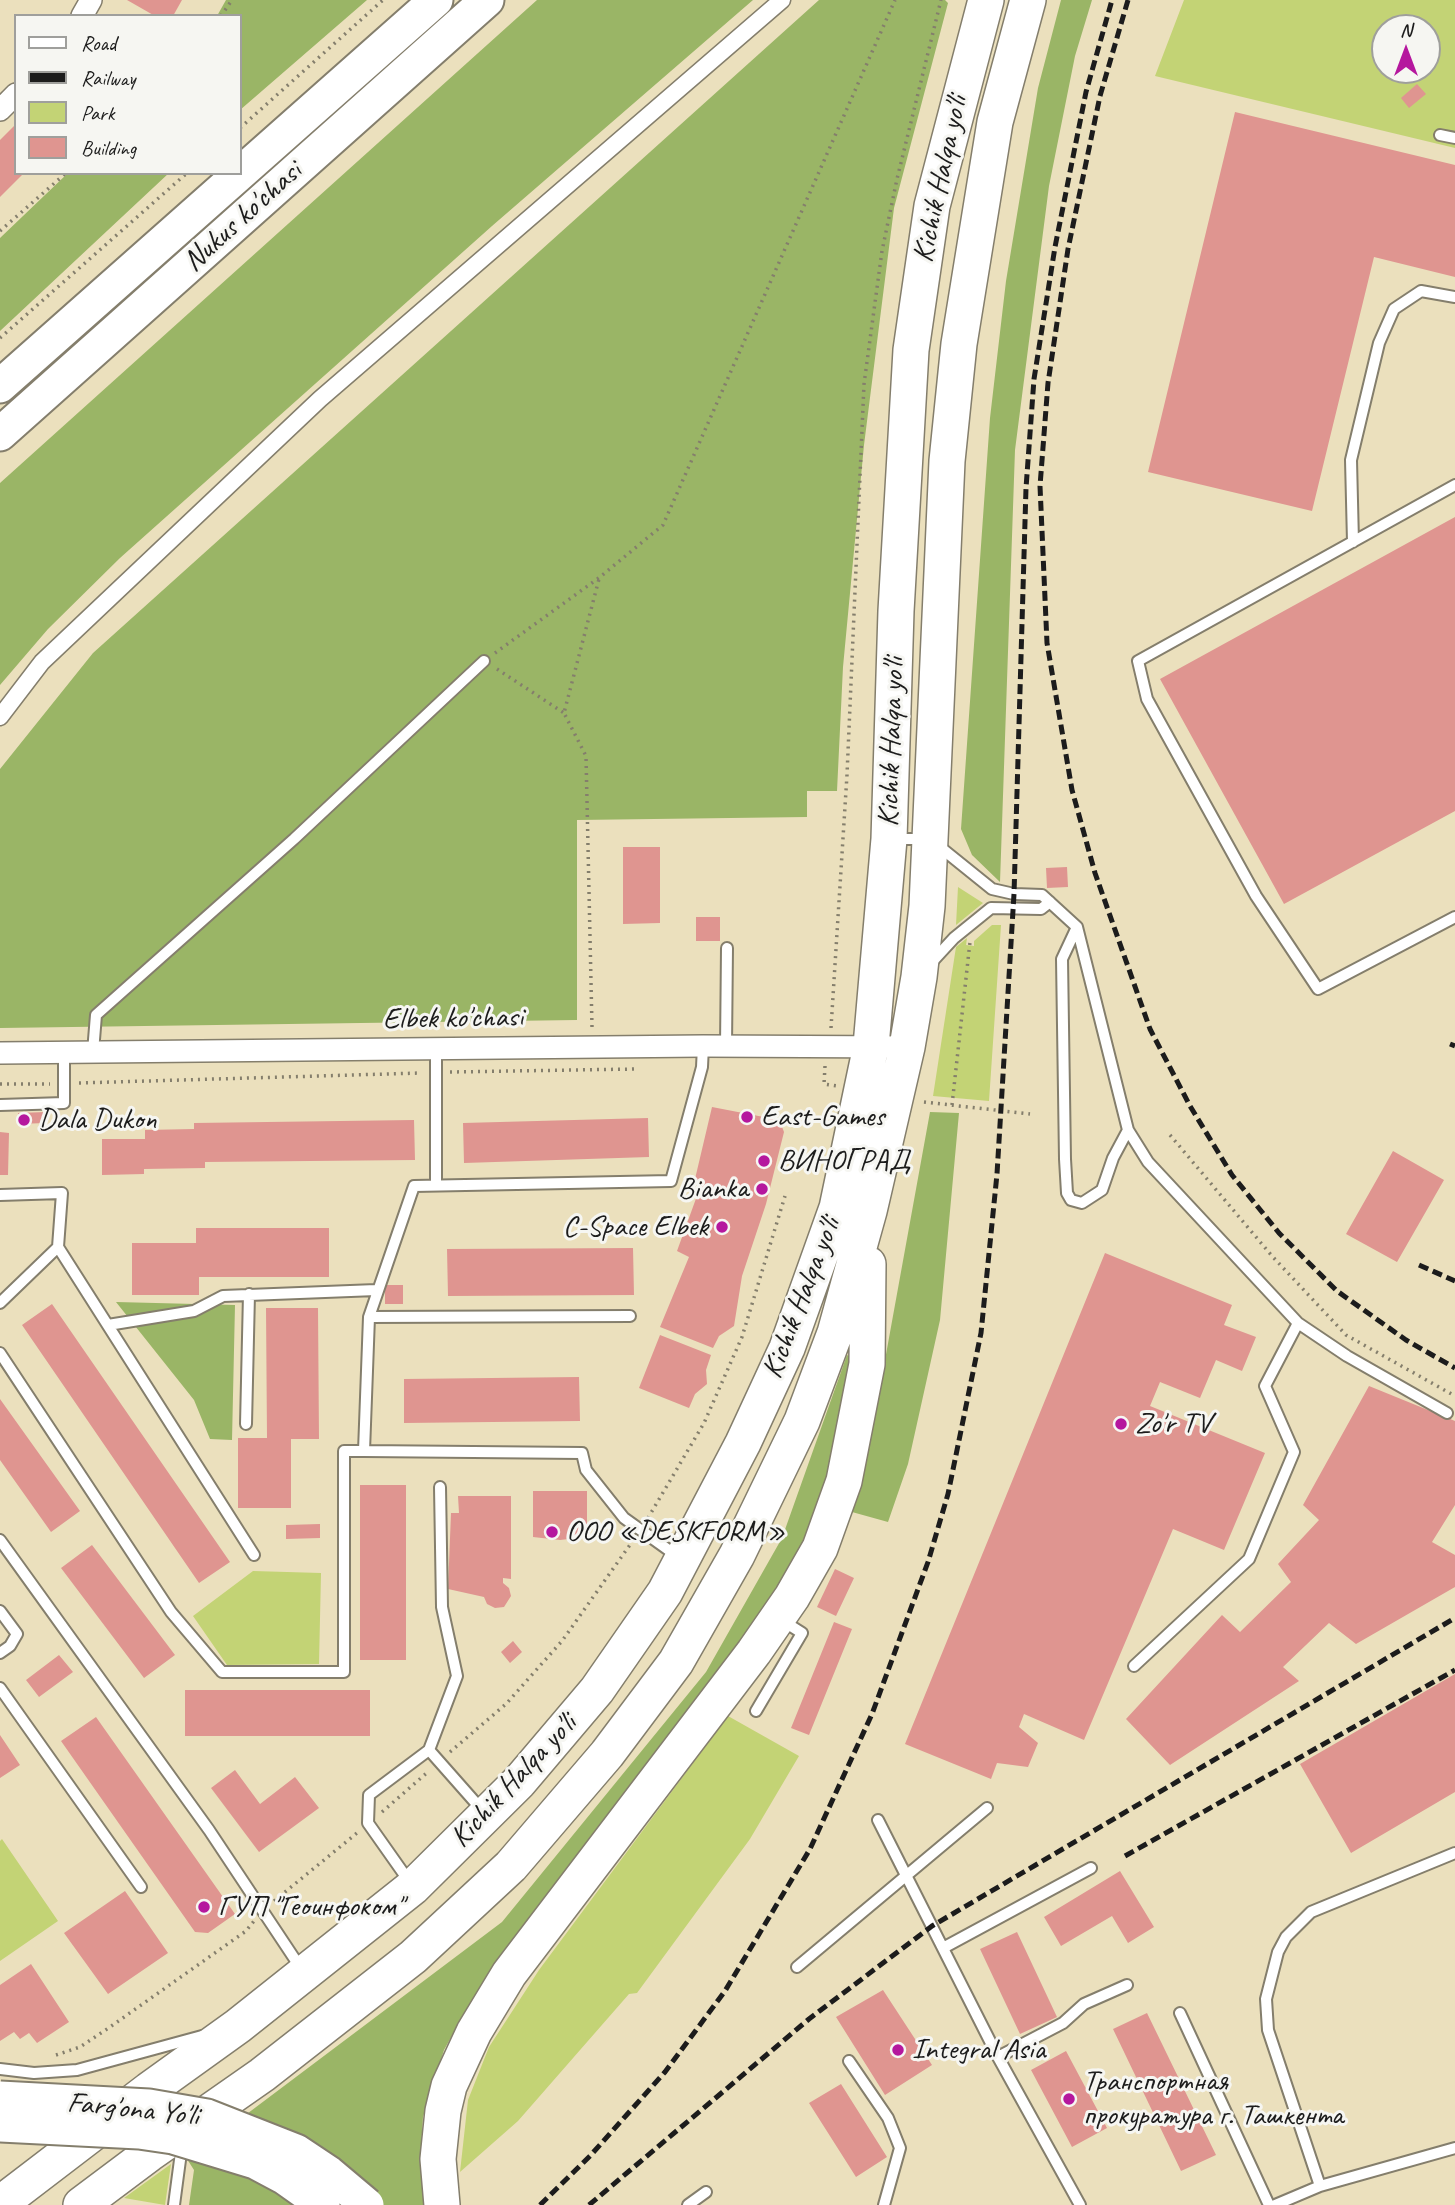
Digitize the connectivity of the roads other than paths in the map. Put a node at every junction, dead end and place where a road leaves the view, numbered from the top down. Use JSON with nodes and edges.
{"nodes":[{"id":1,"x":487,"y":0,"type":"edge"},
{"id":2,"x":782,"y":0,"type":"edge"},
{"id":3,"x":986,"y":0,"type":"edge"},
{"id":4,"x":1028,"y":0,"type":"edge"},
{"id":5,"x":425,"y":10,"type":"edge"},
{"id":6,"x":437,"y":44,"type":"junction"},
{"id":7,"x":1440,"y":135,"type":"dead end"},
{"id":8,"x":1455,"y":138,"type":"edge"},
{"id":9,"x":242,"y":172,"type":"edge"},
{"id":10,"x":238,"y":175,"type":"edge"},
{"id":11,"x":1455,"y":297,"type":"edge"},
{"id":12,"x":0,"y":386,"type":"edge"},
{"id":13,"x":0,"y":434,"type":"edge"},
{"id":14,"x":1455,"y":485,"type":"edge"},
{"id":15,"x":1353,"y":542,"type":"junction"},
{"id":16,"x":484,"y":661,"type":"road end"},
{"id":17,"x":0,"y":717,"type":"edge"},
{"id":18,"x":889,"y":839,"type":"junction"},
{"id":19,"x":930,"y":839,"type":"junction"},
{"id":20,"x":1050,"y":902,"type":"junction"},
{"id":21,"x":1455,"y":917,"type":"edge"},
{"id":22,"x":1077,"y":927,"type":"junction"},
{"id":23,"x":727,"y":948,"type":"dead end"},
{"id":24,"x":919,"y":977,"type":"junction"},
{"id":25,"x":703,"y":1046,"type":"junction"},
{"id":26,"x":726,"y":1046,"type":"junction"},
{"id":27,"x":871,"y":1046,"type":"junction"},
{"id":28,"x":907,"y":1048,"type":"junction"},
{"id":29,"x":436,"y":1049,"type":"junction"},
{"id":30,"x":93,"y":1052,"type":"junction"},
{"id":31,"x":0,"y":1053,"type":"edge"},
{"id":32,"x":64,"y":1053,"type":"junction"},
{"id":33,"x":0,"y":1105,"type":"edge"},
{"id":34,"x":1128,"y":1130,"type":"junction"},
{"id":35,"x":436,"y":1185,"type":"junction"},
{"id":36,"x":0,"y":1195,"type":"edge"},
{"id":37,"x":869,"y":1212,"type":"junction"},
{"id":38,"x":58,"y":1247,"type":"junction"},
{"id":39,"x":376,"y":1290,"type":"junction"},
{"id":40,"x":249,"y":1294,"type":"junction"},
{"id":41,"x":0,"y":1303,"type":"edge"},
{"id":42,"x":630,"y":1316,"type":"dead end"},
{"id":43,"x":369,"y":1317,"type":"junction"},
{"id":44,"x":1298,"y":1323,"type":"junction"},
{"id":45,"x":108,"y":1325,"type":"junction"},
{"id":46,"x":2,"y":1361,"type":"edge"},
{"id":47,"x":1447,"y":1413,"type":"dead end"},
{"id":48,"x":246,"y":1424,"type":"dead end"},
{"id":49,"x":364,"y":1451,"type":"junction"},
{"id":50,"x":440,"y":1487,"type":"dead end"},
{"id":51,"x":0,"y":1540,"type":"edge"},
{"id":52,"x":254,"y":1555,"type":"dead end"},
{"id":53,"x":682,"y":1560,"type":"junction"},
{"id":54,"x":0,"y":1611,"type":"edge"},
{"id":55,"x":778,"y":1617,"type":"junction"},
{"id":56,"x":0,"y":1653,"type":"edge"},
{"id":57,"x":1134,"y":1667,"type":"dead end"},
{"id":58,"x":0,"y":1688,"type":"edge"},
{"id":59,"x":756,"y":1711,"type":"dead end"},
{"id":60,"x":429,"y":1750,"type":"junction"},
{"id":61,"x":987,"y":1808,"type":"dead end"},
{"id":62,"x":486,"y":1815,"type":"junction"},
{"id":63,"x":878,"y":1821,"type":"dead end"},
{"id":64,"x":1455,"y":1853,"type":"edge"},
{"id":65,"x":1091,"y":1868,"type":"dead end"},
{"id":66,"x":906,"y":1875,"type":"junction"},
{"id":67,"x":413,"y":1886,"type":"junction"},
{"id":68,"x":141,"y":1888,"type":"dead end"},
{"id":69,"x":943,"y":1948,"type":"junction"},
{"id":70,"x":797,"y":1967,"type":"dead end"},
{"id":71,"x":304,"y":1972,"type":"junction"},
{"id":72,"x":1127,"y":1985,"type":"dead end"},
{"id":73,"x":1180,"y":2013,"type":"dead end"},
{"id":74,"x":238,"y":2026,"type":"junction"},
{"id":75,"x":998,"y":2057,"type":"junction"},
{"id":76,"x":849,"y":2062,"type":"dead end"},
{"id":77,"x":0,"y":2069,"type":"edge"},
{"id":78,"x":34,"y":2073,"type":"junction"},
{"id":79,"x":0,"y":2098,"type":"edge"},
{"id":80,"x":0,"y":2119,"type":"edge"},
{"id":81,"x":0,"y":2125,"type":"edge"},
{"id":82,"x":184,"y":2129,"type":"junction"},
{"id":83,"x":1455,"y":2148,"type":"edge"},
{"id":84,"x":1320,"y":2186,"type":"junction"},
{"id":85,"x":706,"y":2192,"type":"dead end"},
{"id":86,"x":94,"y":2201,"type":"edge"},
{"id":87,"x":0,"y":2204,"type":"edge"},
{"id":88,"x":174,"y":2205,"type":"edge"},
{"id":89,"x":323,"y":2205,"type":"edge"},
{"id":90,"x":367,"y":2205,"type":"edge"},
{"id":91,"x":442,"y":2205,"type":"edge"},
{"id":92,"x":688,"y":2205,"type":"edge"},
{"id":93,"x":884,"y":2205,"type":"edge"},
{"id":94,"x":1080,"y":2205,"type":"edge"},
{"id":95,"x":1272,"y":2205,"type":"edge"}],
"edges":[{"from":1,"to":6,"type":"main road","name":"Nukus ko'chasi"},
{"from":2,"to":17,"type":"street"},
{"from":3,"to":18,"type":"highway","name":"Kichik Halqa yo'li"},
{"from":4,"to":19,"type":"highway","name":"Kichik Halqa yo'li"},
{"from":5,"to":6,"type":"main road"},
{"from":5,"to":9,"type":"main road","name":"Nukus ko'chasi"},
{"from":6,"to":13,"type":"main road","name":"Nukus ko'chasi"},
{"from":7,"to":8,"type":"lane"},
{"from":10,"to":12,"type":"main road","name":"Nukus ko'chasi"},
{"from":11,"to":15,"type":"lane"},
{"from":14,"to":15,"type":"lane"},
{"from":15,"to":21,"type":"lane"},
{"from":16,"to":30,"type":"lane"},
{"from":18,"to":19,"type":"lane"},
{"from":18,"to":27,"type":"highway","name":"Kichik Halqa yo'li"},
{"from":19,"to":20,"type":"lane"},
{"from":19,"to":24,"type":"highway","name":"Kichik Halqa yo'li"},
{"from":20,"to":22,"type":"lane"},
{"from":20,"to":24,"type":"lane"},
{"from":22,"to":34,"type":"lane"},
{"from":22,"to":34,"type":"lane"},
{"from":23,"to":26,"type":"lane"},
{"from":24,"to":28,"type":"highway","name":"Kichik Halqa yo'li"},
{"from":25,"to":26,"type":"street","name":"Elbek ko'chasi"},
{"from":25,"to":29,"type":"street","name":"Elbek ko'chasi"},
{"from":25,"to":35,"type":"lane"},
{"from":26,"to":27,"type":"street","name":"Elbek ko'chasi"},
{"from":27,"to":28,"type":"street","name":"Elbek ko'chasi"},
{"from":27,"to":53,"type":"highway","name":"Kichik Halqa yo'li"},
{"from":28,"to":37,"type":"highway","name":"Kichik Halqa yo'li"},
{"from":29,"to":30,"type":"street","name":"Elbek ko'chasi"},
{"from":29,"to":35,"type":"lane"},
{"from":30,"to":32,"type":"street","name":"Elbek ko'chasi"},
{"from":31,"to":32,"type":"street","name":"Elbek ko'chasi"},
{"from":32,"to":33,"type":"lane"},
{"from":34,"to":44,"type":"lane"},
{"from":35,"to":39,"type":"lane"},
{"from":36,"to":38,"type":"lane"},
{"from":37,"to":55,"type":"highway"},
{"from":37,"to":82,"type":"highway","name":"Kichik Halqa yo'li"},
{"from":38,"to":41,"type":"lane"},
{"from":38,"to":45,"type":"lane"},
{"from":39,"to":40,"type":"lane"},
{"from":39,"to":43,"type":"lane"},
{"from":40,"to":45,"type":"lane"},
{"from":40,"to":48,"type":"lane"},
{"from":42,"to":43,"type":"lane"},
{"from":43,"to":49,"type":"lane"},
{"from":44,"to":47,"type":"lane"},
{"from":44,"to":57,"type":"lane"},
{"from":45,"to":52,"type":"lane"},
{"from":46,"to":49,"type":"lane"},
{"from":49,"to":53,"type":"lane"},
{"from":50,"to":60,"type":"lane"},
{"from":51,"to":71,"type":"lane"},
{"from":53,"to":62,"type":"highway","name":"Kichik Halqa yo'li"},
{"from":54,"to":56,"type":"lane"},
{"from":55,"to":59,"type":"lane"},
{"from":55,"to":91,"type":"highway"},
{"from":58,"to":68,"type":"lane"},
{"from":60,"to":62,"type":"lane"},
{"from":60,"to":67,"type":"lane"},
{"from":61,"to":66,"type":"lane"},
{"from":62,"to":67,"type":"highway","name":"Kichik Halqa yo'li"},
{"from":63,"to":66,"type":"lane"},
{"from":64,"to":84,"type":"lane"},
{"from":65,"to":69,"type":"lane"},
{"from":66,"to":69,"type":"lane"},
{"from":66,"to":70,"type":"lane"},
{"from":67,"to":71,"type":"highway","name":"Kichik Halqa yo'li"},
{"from":69,"to":75,"type":"lane"},
{"from":71,"to":74,"type":"highway","name":"Kichik Halqa yo'li"},
{"from":72,"to":75,"type":"lane"},
{"from":73,"to":95,"type":"lane"},
{"from":74,"to":78,"type":"lane"},
{"from":74,"to":87,"type":"highway","name":"Kichik Halqa yo'li"},
{"from":75,"to":94,"type":"lane"},
{"from":76,"to":93,"type":"lane"},
{"from":77,"to":78,"type":"lane"},
{"from":78,"to":80,"type":"lane"},
{"from":79,"to":90,"type":"main road","name":"Farg'ona Yo'li","bridge":true},
{"from":81,"to":89,"type":"main road","name":"Farg'ona Yo'li","bridge":true},
{"from":82,"to":86,"type":"highway","name":"Kichik Halqa yo'li"},
{"from":82,"to":88,"type":"lane"},
{"from":83,"to":84,"type":"lane"},
{"from":84,"to":95,"type":"lane"},
{"from":85,"to":92,"type":"lane"}]}
